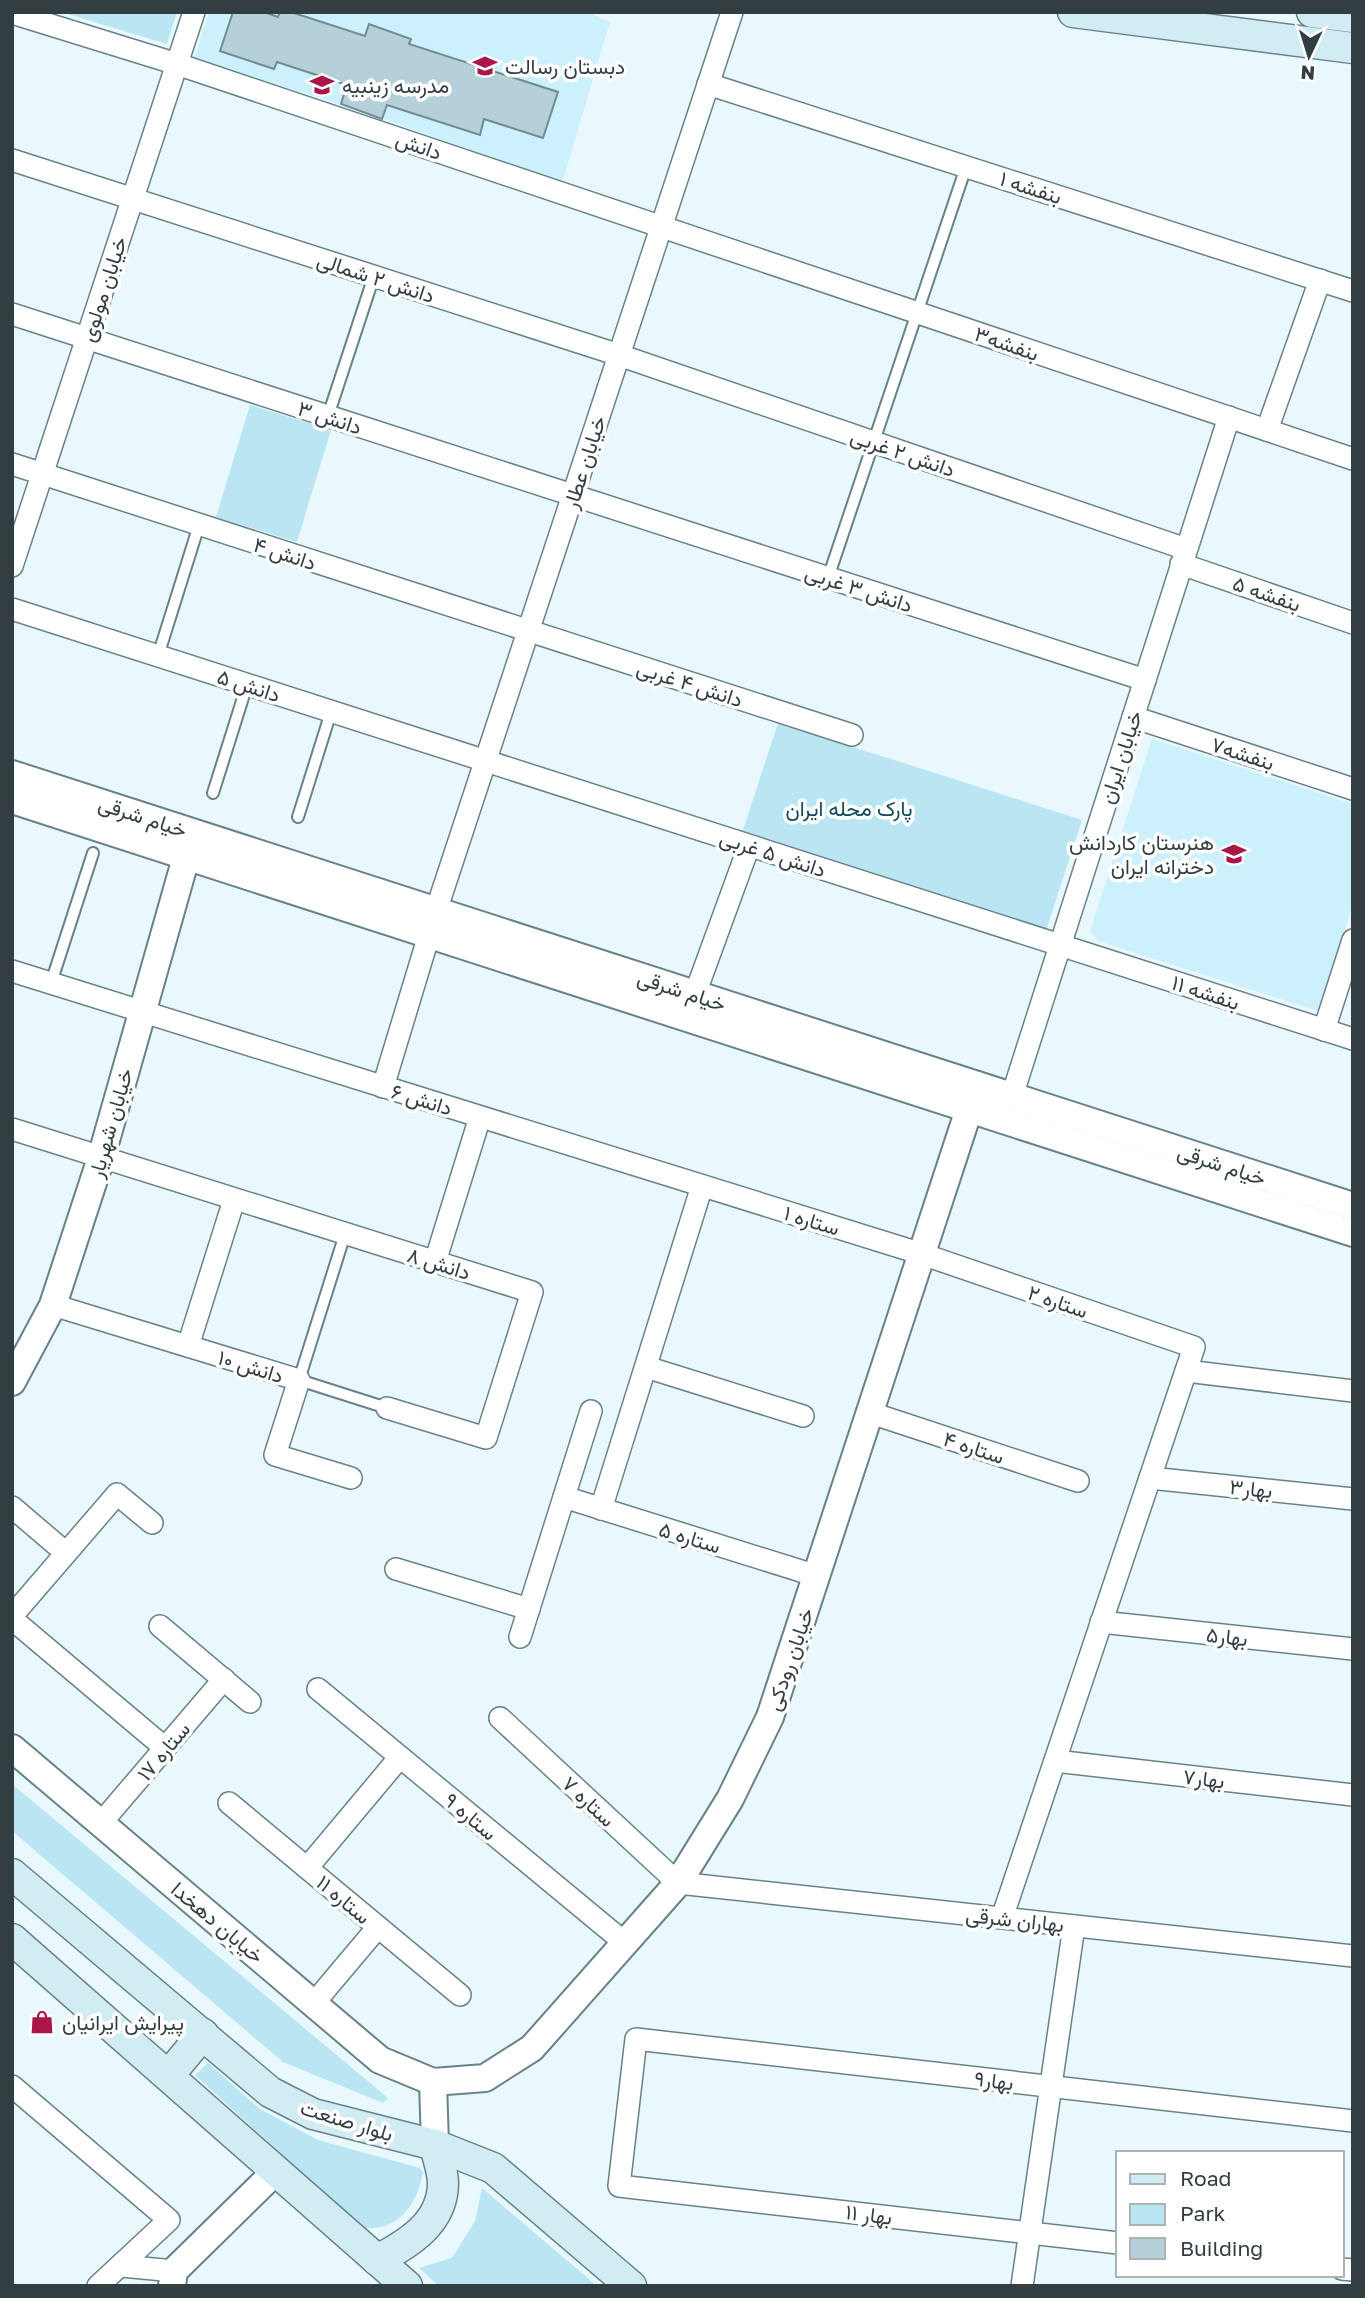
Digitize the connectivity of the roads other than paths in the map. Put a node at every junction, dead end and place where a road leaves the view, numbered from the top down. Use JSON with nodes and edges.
{"nodes":[{"id":1,"x":194,"y":12,"type":"edge"},
{"id":2,"x":732,"y":12,"type":"edge"},
{"id":3,"x":1073,"y":12,"type":"edge"},
{"id":4,"x":1312,"y":12,"type":"edge"},
{"id":5,"x":12,"y":13,"type":"edge"},
{"id":6,"x":1353,"y":17,"type":"edge"},
{"id":7,"x":1353,"y":48,"type":"edge"},
{"id":8,"x":177,"y":64,"type":"junction"},
{"id":9,"x":708,"y":83,"type":"junction"},
{"id":10,"x":12,"y":160,"type":"edge"},
{"id":11,"x":966,"y":167,"type":"junction"},
{"id":12,"x":132,"y":199,"type":"junction"},
{"id":13,"x":661,"y":226,"type":"junction"},
{"id":14,"x":374,"y":276,"type":"junction"},
{"id":15,"x":1320,"y":280,"type":"junction"},
{"id":16,"x":1353,"y":291,"type":"edge"},
{"id":17,"x":917,"y":312,"type":"junction"},
{"id":18,"x":12,"y":314,"type":"edge"},
{"id":19,"x":87,"y":338,"type":"junction"},
{"id":20,"x":619,"y":355,"type":"junction"},
{"id":21,"x":328,"y":416,"type":"junction"},
{"id":22,"x":1228,"y":417,"type":"junction"},
{"id":23,"x":1267,"y":430,"type":"junction"},
{"id":24,"x":874,"y":442,"type":"junction"},
{"id":25,"x":1353,"y":459,"type":"edge"},
{"id":26,"x":12,"y":464,"type":"edge"},
{"id":27,"x":42,"y":474,"type":"junction"},
{"id":28,"x":573,"y":495,"type":"junction"},
{"id":29,"x":199,"y":525,"type":"junction"},
{"id":30,"x":1184,"y":557,"type":"junction"},
{"id":31,"x":12,"y":566,"type":"edge"},
{"id":32,"x":828,"y":578,"type":"junction"},
{"id":33,"x":12,"y":609,"type":"edge"},
{"id":34,"x":1353,"y":622,"type":"edge"},
{"id":35,"x":528,"y":630,"type":"junction"},
{"id":36,"x":158,"y":656,"type":"junction"},
{"id":37,"x":1144,"y":680,"type":"junction"},
{"id":38,"x":247,"y":685,"type":"junction"},
{"id":39,"x":331,"y":712,"type":"junction"},
{"id":40,"x":1133,"y":717,"type":"junction"},
{"id":41,"x":852,"y":735,"type":"dead end"},
{"id":42,"x":485,"y":761,"type":"junction"},
{"id":43,"x":12,"y":774,"type":"edge"},
{"id":44,"x":1353,"y":789,"type":"edge"},
{"id":45,"x":213,"y":793,"type":"dead end"},
{"id":46,"x":12,"y":800,"type":"edge"},
{"id":47,"x":298,"y":817,"type":"dead end"},
{"id":48,"x":190,"y":844,"type":"junction"},
{"id":49,"x":749,"y":846,"type":"junction"},
{"id":50,"x":93,"y":853,"type":"dead end"},
{"id":51,"x":432,"y":923,"type":"junction"},
{"id":52,"x":1352,"y":942,"type":"edge"},
{"id":53,"x":1060,"y":945,"type":"junction"},
{"id":54,"x":12,"y":971,"type":"edge"},
{"id":55,"x":51,"y":983,"type":"junction"},
{"id":56,"x":691,"y":1006,"type":"junction"},
{"id":57,"x":142,"y":1013,"type":"junction"},
{"id":58,"x":1324,"y":1030,"type":"junction"},
{"id":59,"x":1353,"y":1039,"type":"edge"},
{"id":60,"x":383,"y":1087,"type":"junction"},
{"id":61,"x":1012,"y":1096,"type":"junction"},
{"id":62,"x":974,"y":1097,"type":"junction"},
{"id":63,"x":480,"y":1117,"type":"junction"},
{"id":64,"x":12,"y":1129,"type":"edge"},
{"id":65,"x":101,"y":1158,"type":"junction"},
{"id":66,"x":702,"y":1186,"type":"junction"},
{"id":67,"x":234,"y":1200,"type":"junction"},
{"id":68,"x":1353,"y":1206,"type":"edge"},
{"id":69,"x":1353,"y":1233,"type":"edge"},
{"id":70,"x":345,"y":1234,"type":"junction"},
{"id":71,"x":922,"y":1254,"type":"junction"},
{"id":72,"x":435,"y":1262,"type":"junction"},
{"id":73,"x":53,"y":1305,"type":"junction"},
{"id":74,"x":188,"y":1346,"type":"junction"},
{"id":75,"x":646,"y":1367,"type":"junction"},
{"id":76,"x":1186,"y":1371,"type":"junction"},
{"id":77,"x":299,"y":1381,"type":"junction"},
{"id":78,"x":12,"y":1382,"type":"edge"},
{"id":79,"x":1353,"y":1391,"type":"edge"},
{"id":80,"x":387,"y":1408,"type":"joint"},
{"id":81,"x":591,"y":1411,"type":"dead end"},
{"id":82,"x":871,"y":1413,"type":"junction"},
{"id":83,"x":803,"y":1416,"type":"dead end"},
{"id":84,"x":351,"y":1478,"type":"dead end"},
{"id":85,"x":1150,"y":1478,"type":"junction"},
{"id":86,"x":1078,"y":1480,"type":"dead end"},
{"id":87,"x":564,"y":1497,"type":"junction"},
{"id":88,"x":1353,"y":1499,"type":"edge"},
{"id":89,"x":12,"y":1507,"type":"edge"},
{"id":90,"x":601,"y":1509,"type":"junction"},
{"id":91,"x":152,"y":1523,"type":"dead end"},
{"id":92,"x":66,"y":1553,"type":"junction"},
{"id":93,"x":396,"y":1569,"type":"dead end"},
{"id":94,"x":817,"y":1576,"type":"junction"},
{"id":95,"x":529,"y":1609,"type":"junction"},
{"id":96,"x":12,"y":1618,"type":"edge"},
{"id":97,"x":1101,"y":1622,"type":"junction"},
{"id":98,"x":160,"y":1626,"type":"dead end"},
{"id":99,"x":520,"y":1637,"type":"dead end"},
{"id":100,"x":1353,"y":1649,"type":"edge"},
{"id":101,"x":224,"y":1679,"type":"junction"},
{"id":102,"x":318,"y":1689,"type":"dead end"},
{"id":103,"x":250,"y":1702,"type":"dead end"},
{"id":104,"x":500,"y":1718,"type":"dead end"},
{"id":105,"x":12,"y":1748,"type":"edge"},
{"id":106,"x":165,"y":1748,"type":"junction"},
{"id":107,"x":400,"y":1757,"type":"junction"},
{"id":108,"x":1055,"y":1761,"type":"junction"},
{"id":109,"x":1353,"y":1795,"type":"edge"},
{"id":110,"x":229,"y":1803,"type":"dead end"},
{"id":111,"x":101,"y":1823,"type":"junction"},
{"id":112,"x":307,"y":1868,"type":"junction"},
{"id":113,"x":12,"y":1874,"type":"edge"},
{"id":114,"x":678,"y":1883,"type":"junction"},
{"id":115,"x":1002,"y":1918,"type":"junction"},
{"id":116,"x":1074,"y":1926,"type":"junction"},
{"id":117,"x":378,"y":1927,"type":"junction"},
{"id":118,"x":12,"y":1938,"type":"edge"},
{"id":119,"x":625,"y":1943,"type":"junction"},
{"id":120,"x":1353,"y":1956,"type":"edge"},
{"id":121,"x":460,"y":1995,"type":"dead end"},
{"id":122,"x":314,"y":2003,"type":"junction"},
{"id":123,"x":203,"y":2034,"type":"junction"},
{"id":124,"x":169,"y":2075,"type":"junction"},
{"id":125,"x":433,"y":2082,"type":"junction"},
{"id":126,"x":12,"y":2086,"type":"edge"},
{"id":127,"x":1050,"y":2086,"type":"junction"},
{"id":128,"x":1353,"y":2121,"type":"edge"},
{"id":129,"x":435,"y":2145,"type":"junction"},
{"id":130,"x":277,"y":2171,"type":"junction"},
{"id":131,"x":619,"y":2186,"type":"joint"},
{"id":132,"x":1030,"y":2233,"type":"junction"},
{"id":133,"x":1116,"y":2243,"type":"edge"},
{"id":134,"x":377,"y":2260,"type":"junction"},
{"id":135,"x":122,"y":2266,"type":"junction"},
{"id":136,"x":173,"y":2278,"type":"edge"},
{"id":137,"x":98,"y":2286,"type":"edge"},
{"id":138,"x":407,"y":2286,"type":"edge"},
{"id":139,"x":631,"y":2286,"type":"edge"},
{"id":140,"x":1022,"y":2286,"type":"edge"}],
"edges":[{"from":1,"to":8,"type":"street","name":"خیابان مولوی"},
{"from":2,"to":9,"type":"street","name":"خیابان عطار"},
{"from":3,"to":7,"type":"main road"},
{"from":4,"to":6,"type":"main road"},
{"from":5,"to":8,"type":"street","name":"دانش"},
{"from":8,"to":12,"type":"street","name":"خیابان مولوی"},
{"from":8,"to":13,"type":"street","name":"دانش"},
{"from":9,"to":11,"type":"street","name":"بنفشه ۱"},
{"from":9,"to":13,"type":"street","name":"خیابان عطار"},
{"from":10,"to":12,"type":"street","name":"دانش ۲ شمالی"},
{"from":11,"to":15,"type":"street","name":"بنفشه ۱"},
{"from":11,"to":17,"type":"lane"},
{"from":12,"to":14,"type":"street","name":"دانش ۲ شمالی"},
{"from":12,"to":19,"type":"street","name":"خیابان مولوی"},
{"from":13,"to":17,"type":"street","name":"بنفشه۳"},
{"from":13,"to":20,"type":"street","name":"خیابان عطار"},
{"from":14,"to":20,"type":"street","name":"دانش ۲ شمالی"},
{"from":14,"to":21,"type":"lane"},
{"from":15,"to":16,"type":"street","name":"بنفشه ۱"},
{"from":15,"to":23,"type":"street"},
{"from":17,"to":22,"type":"street","name":"بنفشه۳"},
{"from":17,"to":24,"type":"lane"},
{"from":18,"to":19,"type":"street","name":"دانش ۳"},
{"from":19,"to":21,"type":"street","name":"دانش ۳"},
{"from":19,"to":27,"type":"street","name":"خیابان مولوی"},
{"from":20,"to":24,"type":"street","name":"دانش ۲ غربی"},
{"from":20,"to":28,"type":"street","name":"خیابان عطار"},
{"from":21,"to":28,"type":"street","name":"دانش ۳"},
{"from":22,"to":23,"type":"street","name":"بنفشه۳"},
{"from":22,"to":30,"type":"street","name":"خیابان ایران"},
{"from":23,"to":25,"type":"street","name":"بنفشه۳"},
{"from":24,"to":30,"type":"street","name":"دانش ۲ غربی"},
{"from":24,"to":32,"type":"lane"},
{"from":26,"to":27,"type":"street","name":"دانش ۴"},
{"from":27,"to":29,"type":"street","name":"دانش ۴"},
{"from":27,"to":31,"type":"street","name":"خیابان مولوی"},
{"from":28,"to":32,"type":"street","name":"دانش ۳ غربی"},
{"from":28,"to":35,"type":"street","name":"خیابان عطار"},
{"from":29,"to":35,"type":"street","name":"دانش ۴"},
{"from":29,"to":36,"type":"lane"},
{"from":30,"to":34,"type":"street","name":"بنفشه ۵"},
{"from":30,"to":37,"type":"street","name":"خیابان ایران"},
{"from":32,"to":37,"type":"street","name":"دانش ۳ غربی"},
{"from":33,"to":36,"type":"street","name":"دانش ۵"},
{"from":35,"to":41,"type":"street","name":"دانش ۴ غربی"},
{"from":35,"to":42,"type":"street","name":"خیابان عطار"},
{"from":36,"to":38,"type":"street","name":"دانش ۵"},
{"from":37,"to":40,"type":"street","name":"خیابان ایران"},
{"from":38,"to":39,"type":"street","name":"دانش ۵"},
{"from":38,"to":45,"type":"lane"},
{"from":39,"to":42,"type":"street","name":"دانش ۵"},
{"from":39,"to":47,"type":"lane"},
{"from":40,"to":44,"type":"street","name":"بنفشه۷"},
{"from":40,"to":53,"type":"street","name":"خیابان ایران"},
{"from":42,"to":49,"type":"street","name":"دانش ۵ غربی"},
{"from":42,"to":51,"type":"street","name":"خیابان عطار"},
{"from":43,"to":48,"type":"street","name":"خیام شرقی"},
{"from":46,"to":48,"type":"street","name":"خیام شرقی"},
{"from":48,"to":51,"type":"street","name":"خیام شرقی"},
{"from":48,"to":57,"type":"street","name":"خیابان شهریار"},
{"from":49,"to":53,"type":"street","name":"دانش ۵ غربی"},
{"from":49,"to":56,"type":"street"},
{"from":50,"to":55,"type":"lane"},
{"from":51,"to":56,"type":"street","name":"خیام شرقی"},
{"from":51,"to":60,"type":"street","name":"خیابان عطار"},
{"from":52,"to":58,"type":"street"},
{"from":53,"to":58,"type":"street","name":"بنفشه ۱۱"},
{"from":53,"to":61,"type":"street","name":"خیابان ایران"},
{"from":54,"to":55,"type":"street","name":"دانش ۶"},
{"from":55,"to":57,"type":"street","name":"دانش ۶"},
{"from":56,"to":62,"type":"street","name":"خیام شرقی"},
{"from":57,"to":60,"type":"street","name":"دانش ۶"},
{"from":57,"to":65,"type":"street","name":"خیابان شهریار"},
{"from":58,"to":59,"type":"street","name":"بنفشه ۱۱"},
{"from":60,"to":63,"type":"street","name":"دانش ۶"},
{"from":61,"to":62,"type":"street","name":"خیام شرقی"},
{"from":61,"to":68,"type":"street","name":"خیام شرقی"},
{"from":62,"to":69,"type":"street","name":"خیام شرقی"},
{"from":62,"to":71,"type":"street","name":"خیابان رودکی"},
{"from":63,"to":66,"type":"street","name":"دانش ۶"},
{"from":63,"to":72,"type":"street"},
{"from":64,"to":65,"type":"street","name":"دانش ۸"},
{"from":65,"to":67,"type":"street","name":"دانش ۸"},
{"from":65,"to":73,"type":"street","name":"خیابان شهریار"},
{"from":66,"to":71,"type":"street","name":"ستاره ۱"},
{"from":66,"to":75,"type":"street"},
{"from":67,"to":70,"type":"street","name":"دانش ۸"},
{"from":67,"to":74,"type":"street"},
{"from":70,"to":72,"type":"street","name":"دانش ۸"},
{"from":70,"to":77,"type":"lane"},
{"from":71,"to":76,"type":"street","name":"ستاره ۲"},
{"from":71,"to":82,"type":"street","name":"خیابان رودکی"},
{"from":72,"to":80,"type":"street","name":"دانش ۸"},
{"from":73,"to":74,"type":"street","name":"دانش ۱۰"},
{"from":73,"to":78,"type":"street","name":"خیابان شهریار"},
{"from":74,"to":77,"type":"street","name":"دانش ۱۰"},
{"from":75,"to":83,"type":"street"},
{"from":75,"to":90,"type":"street"},
{"from":76,"to":79,"type":"street"},
{"from":76,"to":85,"type":"street"},
{"from":77,"to":80,"type":"lane"},
{"from":77,"to":84,"type":"street","name":"دانش ۱۰"},
{"from":81,"to":87,"type":"street"},
{"from":82,"to":86,"type":"street","name":"ستاره ۴"},
{"from":82,"to":94,"type":"street","name":"خیابان رودکی"},
{"from":85,"to":88,"type":"street","name":"بهار۳"},
{"from":85,"to":97,"type":"street"},
{"from":87,"to":90,"type":"street","name":"ستاره ۵"},
{"from":87,"to":95,"type":"street"},
{"from":89,"to":92,"type":"street"},
{"from":90,"to":94,"type":"street","name":"ستاره ۵"},
{"from":91,"to":92,"type":"street"},
{"from":92,"to":96,"type":"street"},
{"from":93,"to":95,"type":"street"},
{"from":94,"to":114,"type":"street","name":"خیابان رودکی"},
{"from":95,"to":99,"type":"street"},
{"from":96,"to":106,"type":"street"},
{"from":97,"to":100,"type":"street","name":"بهار۵"},
{"from":97,"to":108,"type":"street"},
{"from":98,"to":101,"type":"street"},
{"from":101,"to":103,"type":"street"},
{"from":101,"to":106,"type":"street","name":"ستاره ۱۷"},
{"from":102,"to":107,"type":"street","name":"ستاره ۹"},
{"from":104,"to":114,"type":"street","name":"ستاره ۷"},
{"from":105,"to":111,"type":"street","name":"خیابان دهخدا"},
{"from":106,"to":111,"type":"street","name":"ستاره ۱۷"},
{"from":107,"to":112,"type":"street"},
{"from":107,"to":119,"type":"street","name":"ستاره ۹"},
{"from":108,"to":109,"type":"street","name":"بهار۷"},
{"from":108,"to":115,"type":"street"},
{"from":110,"to":112,"type":"street","name":"ستاره ۱۱"},
{"from":111,"to":122,"type":"street","name":"خیابان دهخدا"},
{"from":112,"to":117,"type":"street","name":"ستاره ۱۱"},
{"from":113,"to":123,"type":"main road","name":"بلوار صنعت"},
{"from":114,"to":115,"type":"street","name":"بهاران شرقی"},
{"from":114,"to":119,"type":"street","name":"خیابان رودکی"},
{"from":115,"to":116,"type":"street","name":"بهاران شرقی"},
{"from":116,"to":120,"type":"street","name":"بهاران شرقی"},
{"from":116,"to":127,"type":"street"},
{"from":117,"to":121,"type":"street","name":"ستاره ۱۱"},
{"from":117,"to":122,"type":"street"},
{"from":118,"to":124,"type":"main road"},
{"from":119,"to":125,"type":"street","name":"خیابان رودکی"},
{"from":122,"to":125,"type":"street","name":"خیابان دهخدا"},
{"from":123,"to":124,"type":"main road"},
{"from":123,"to":129,"type":"main road","name":"بلوار صنعت"},
{"from":124,"to":130,"type":"main road"},
{"from":125,"to":129,"type":"street"},
{"from":126,"to":135,"type":"street"},
{"from":127,"to":128,"type":"street","name":"بهار۹"},
{"from":127,"to":131,"type":"street","name":"بهار۹"},
{"from":127,"to":132,"type":"street"},
{"from":129,"to":134,"type":"main road"},
{"from":129,"to":139,"type":"main road","name":"بلوار صنعت"},
{"from":130,"to":134,"type":"main road"},
{"from":130,"to":136,"type":"street"},
{"from":131,"to":132,"type":"street","name":"بهار ۱۱"},
{"from":132,"to":133,"type":"street","name":"بهار ۱۱"},
{"from":132,"to":140,"type":"street"},
{"from":134,"to":138,"type":"main road"},
{"from":135,"to":136,"type":"street"},
{"from":135,"to":137,"type":"street"}]}
